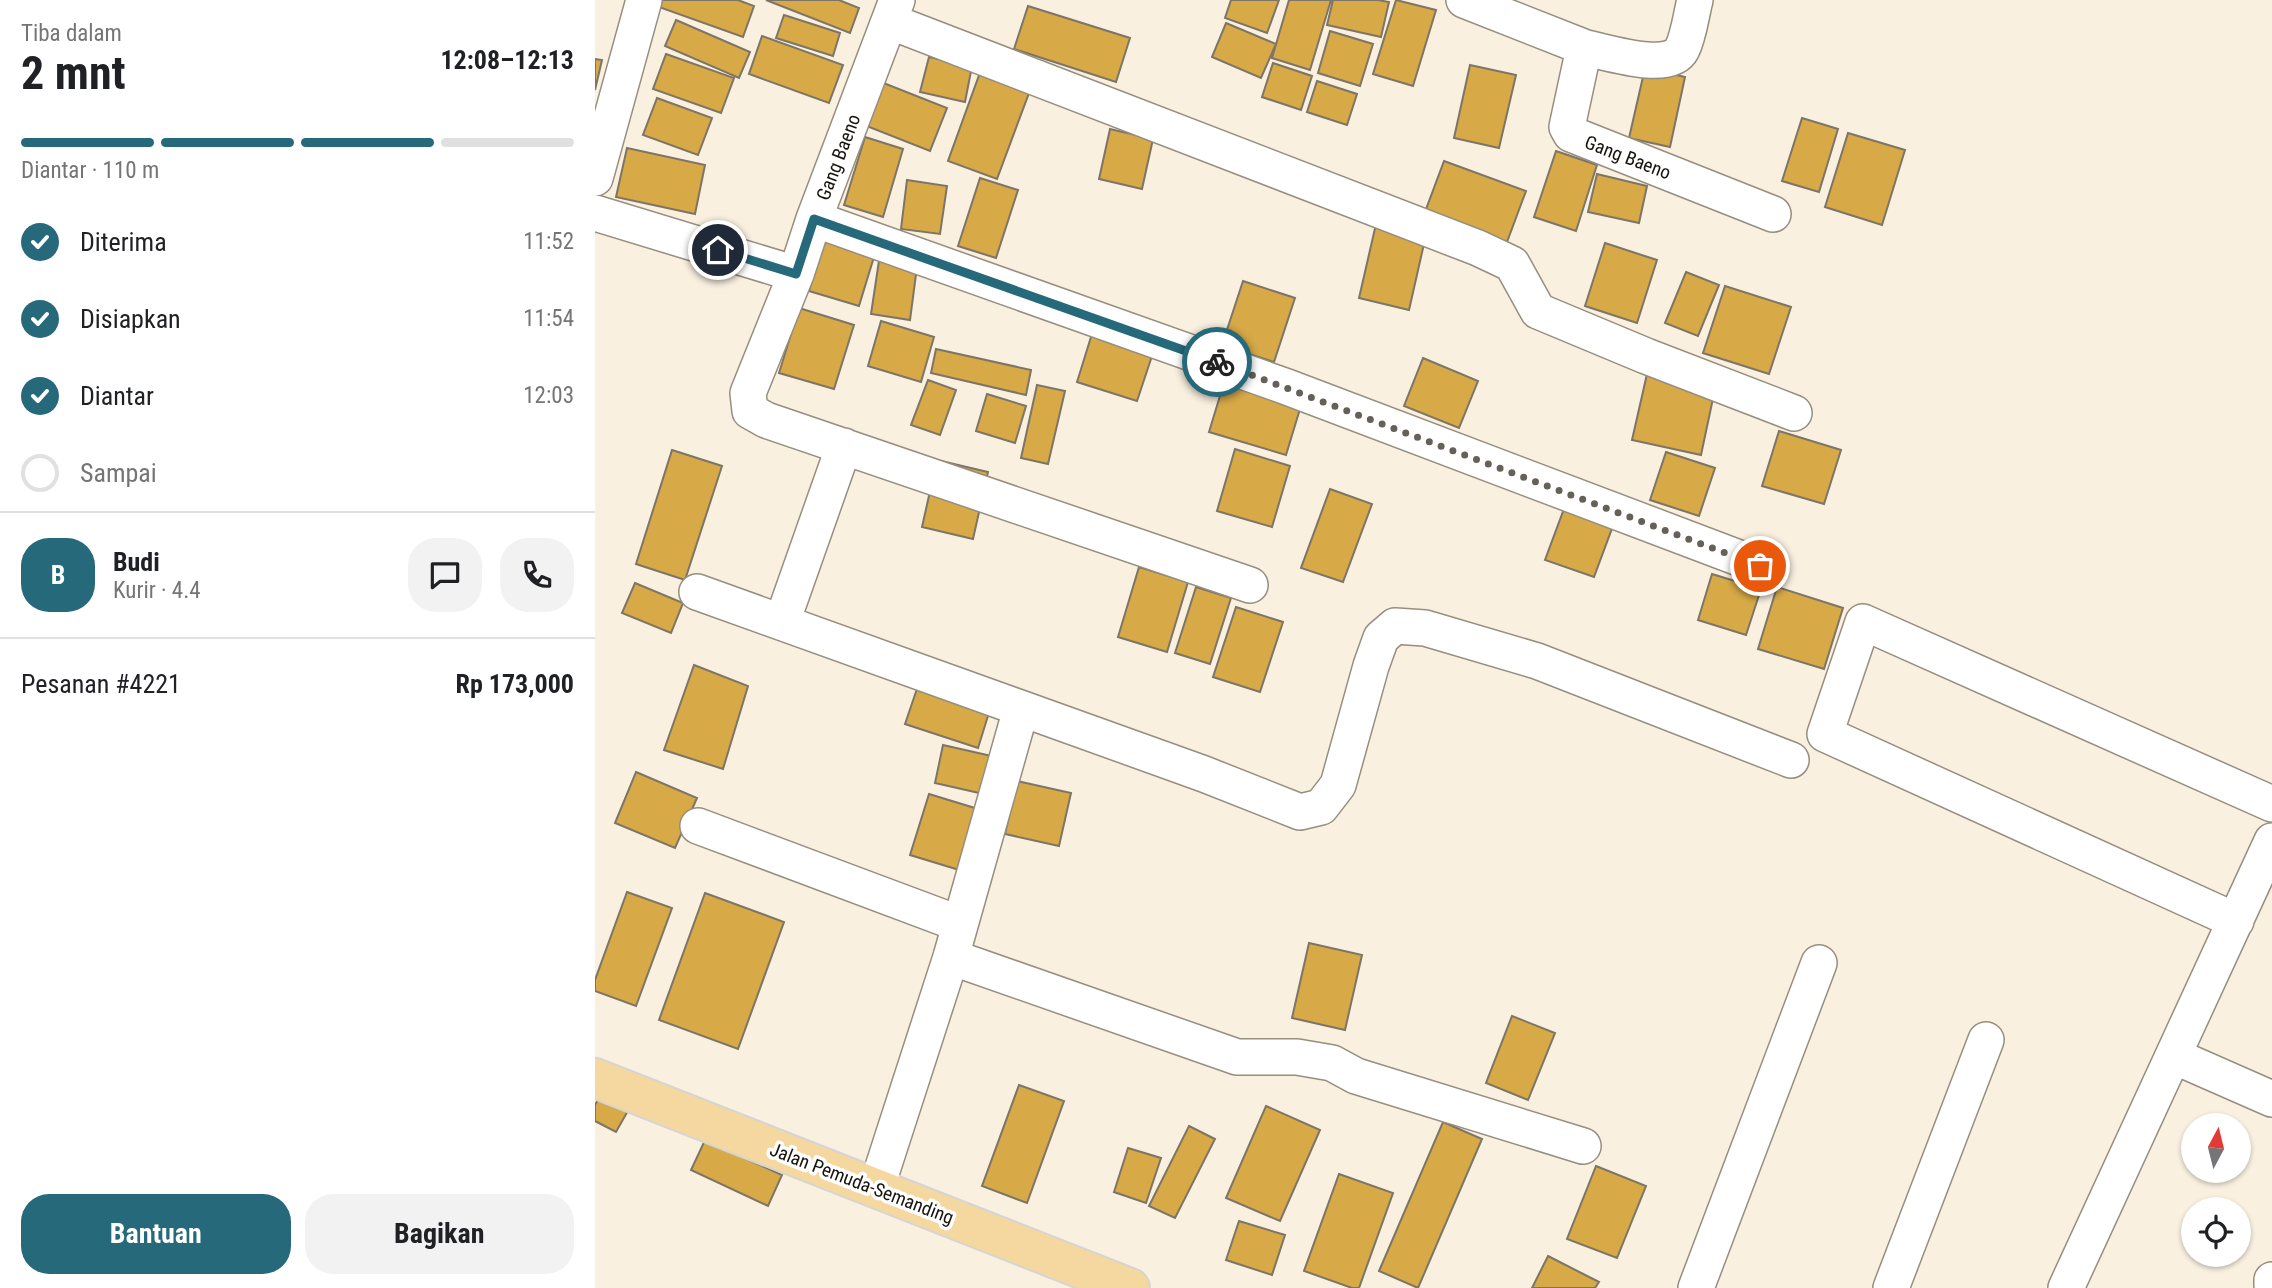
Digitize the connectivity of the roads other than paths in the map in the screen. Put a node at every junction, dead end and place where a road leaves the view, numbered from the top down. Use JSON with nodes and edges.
{"nodes":[{"id":1,"x":644,"y":0,"type":"edge"},
{"id":2,"x":1464,"y":0,"type":"edge"},
{"id":3,"x":1695,"y":0,"type":"edge"},
{"id":4,"x":893,"y":11,"type":"edge"},
{"id":5,"x":1586,"y":48,"type":"junction"},
{"id":6,"x":595,"y":178,"type":"edge"},
{"id":7,"x":595,"y":213,"type":"edge"},
{"id":8,"x":1773,"y":214,"type":"dead end"},
{"id":9,"x":814,"y":219,"type":"junction"},
{"id":10,"x":796,"y":274,"type":"junction"},
{"id":11,"x":1794,"y":412,"type":"dead end"},
{"id":12,"x":844,"y":446,"type":"junction"},
{"id":13,"x":1760,"y":566,"type":"dead end"},
{"id":14,"x":1250,"y":585,"type":"dead end"},
{"id":15,"x":697,"y":592,"type":"dead end"},
{"id":16,"x":782,"y":622,"type":"junction"},
{"id":17,"x":1021,"y":709,"type":"junction"},
{"id":18,"x":1791,"y":760,"type":"dead end"},
{"id":19,"x":2272,"y":804,"type":"edge"},
{"id":20,"x":698,"y":826,"type":"dead end"},
{"id":21,"x":2272,"y":841,"type":"edge"},
{"id":22,"x":2236,"y":921,"type":"junction"},
{"id":23,"x":960,"y":924,"type":"junction"},
{"id":24,"x":951,"y":957,"type":"junction"},
{"id":25,"x":1819,"y":963,"type":"dead end"},
{"id":26,"x":1986,"y":1040,"type":"dead end"},
{"id":27,"x":2174,"y":1056,"type":"junction"},
{"id":28,"x":595,"y":1078,"type":"edge"},
{"id":29,"x":2272,"y":1099,"type":"edge"},
{"id":30,"x":1583,"y":1146,"type":"dead end"},
{"id":31,"x":877,"y":1189,"type":"junction"},
{"id":32,"x":1130,"y":1288,"type":"edge"},
{"id":33,"x":1696,"y":1288,"type":"edge"},
{"id":34,"x":1891,"y":1288,"type":"edge"},
{"id":35,"x":2066,"y":1288,"type":"edge"}],
"edges":[{"from":1,"to":6,"type":"street"},
{"from":2,"to":5,"type":"street"},
{"from":3,"to":5,"type":"street"},
{"from":4,"to":9,"type":"street","name":"Gang Baeno"},
{"from":4,"to":11,"type":"street"},
{"from":5,"to":8,"type":"street","name":"Gang Baeno"},
{"from":7,"to":10,"type":"street"},
{"from":9,"to":10,"type":"street","name":"Gang Baeno"},
{"from":9,"to":13,"type":"street"},
{"from":10,"to":12,"type":"street","name":"Gang Baeno"},
{"from":12,"to":14,"type":"street"},
{"from":12,"to":16,"type":"street"},
{"from":15,"to":16,"type":"street"},
{"from":16,"to":17,"type":"street"},
{"from":17,"to":18,"type":"street"},
{"from":17,"to":23,"type":"street"},
{"from":19,"to":22,"type":"street"},
{"from":20,"to":23,"type":"street"},
{"from":21,"to":22,"type":"street"},
{"from":22,"to":27,"type":"street"},
{"from":23,"to":24,"type":"street"},
{"from":24,"to":30,"type":"street"},
{"from":24,"to":31,"type":"street"},
{"from":25,"to":33,"type":"street"},
{"from":26,"to":34,"type":"street"},
{"from":27,"to":29,"type":"street"},
{"from":27,"to":35,"type":"street"},
{"from":28,"to":31,"type":"main road","name":"Jalan Pemuda-Semanding"},
{"from":31,"to":32,"type":"main road","name":"Jalan Pemuda-Semanding"}]}
